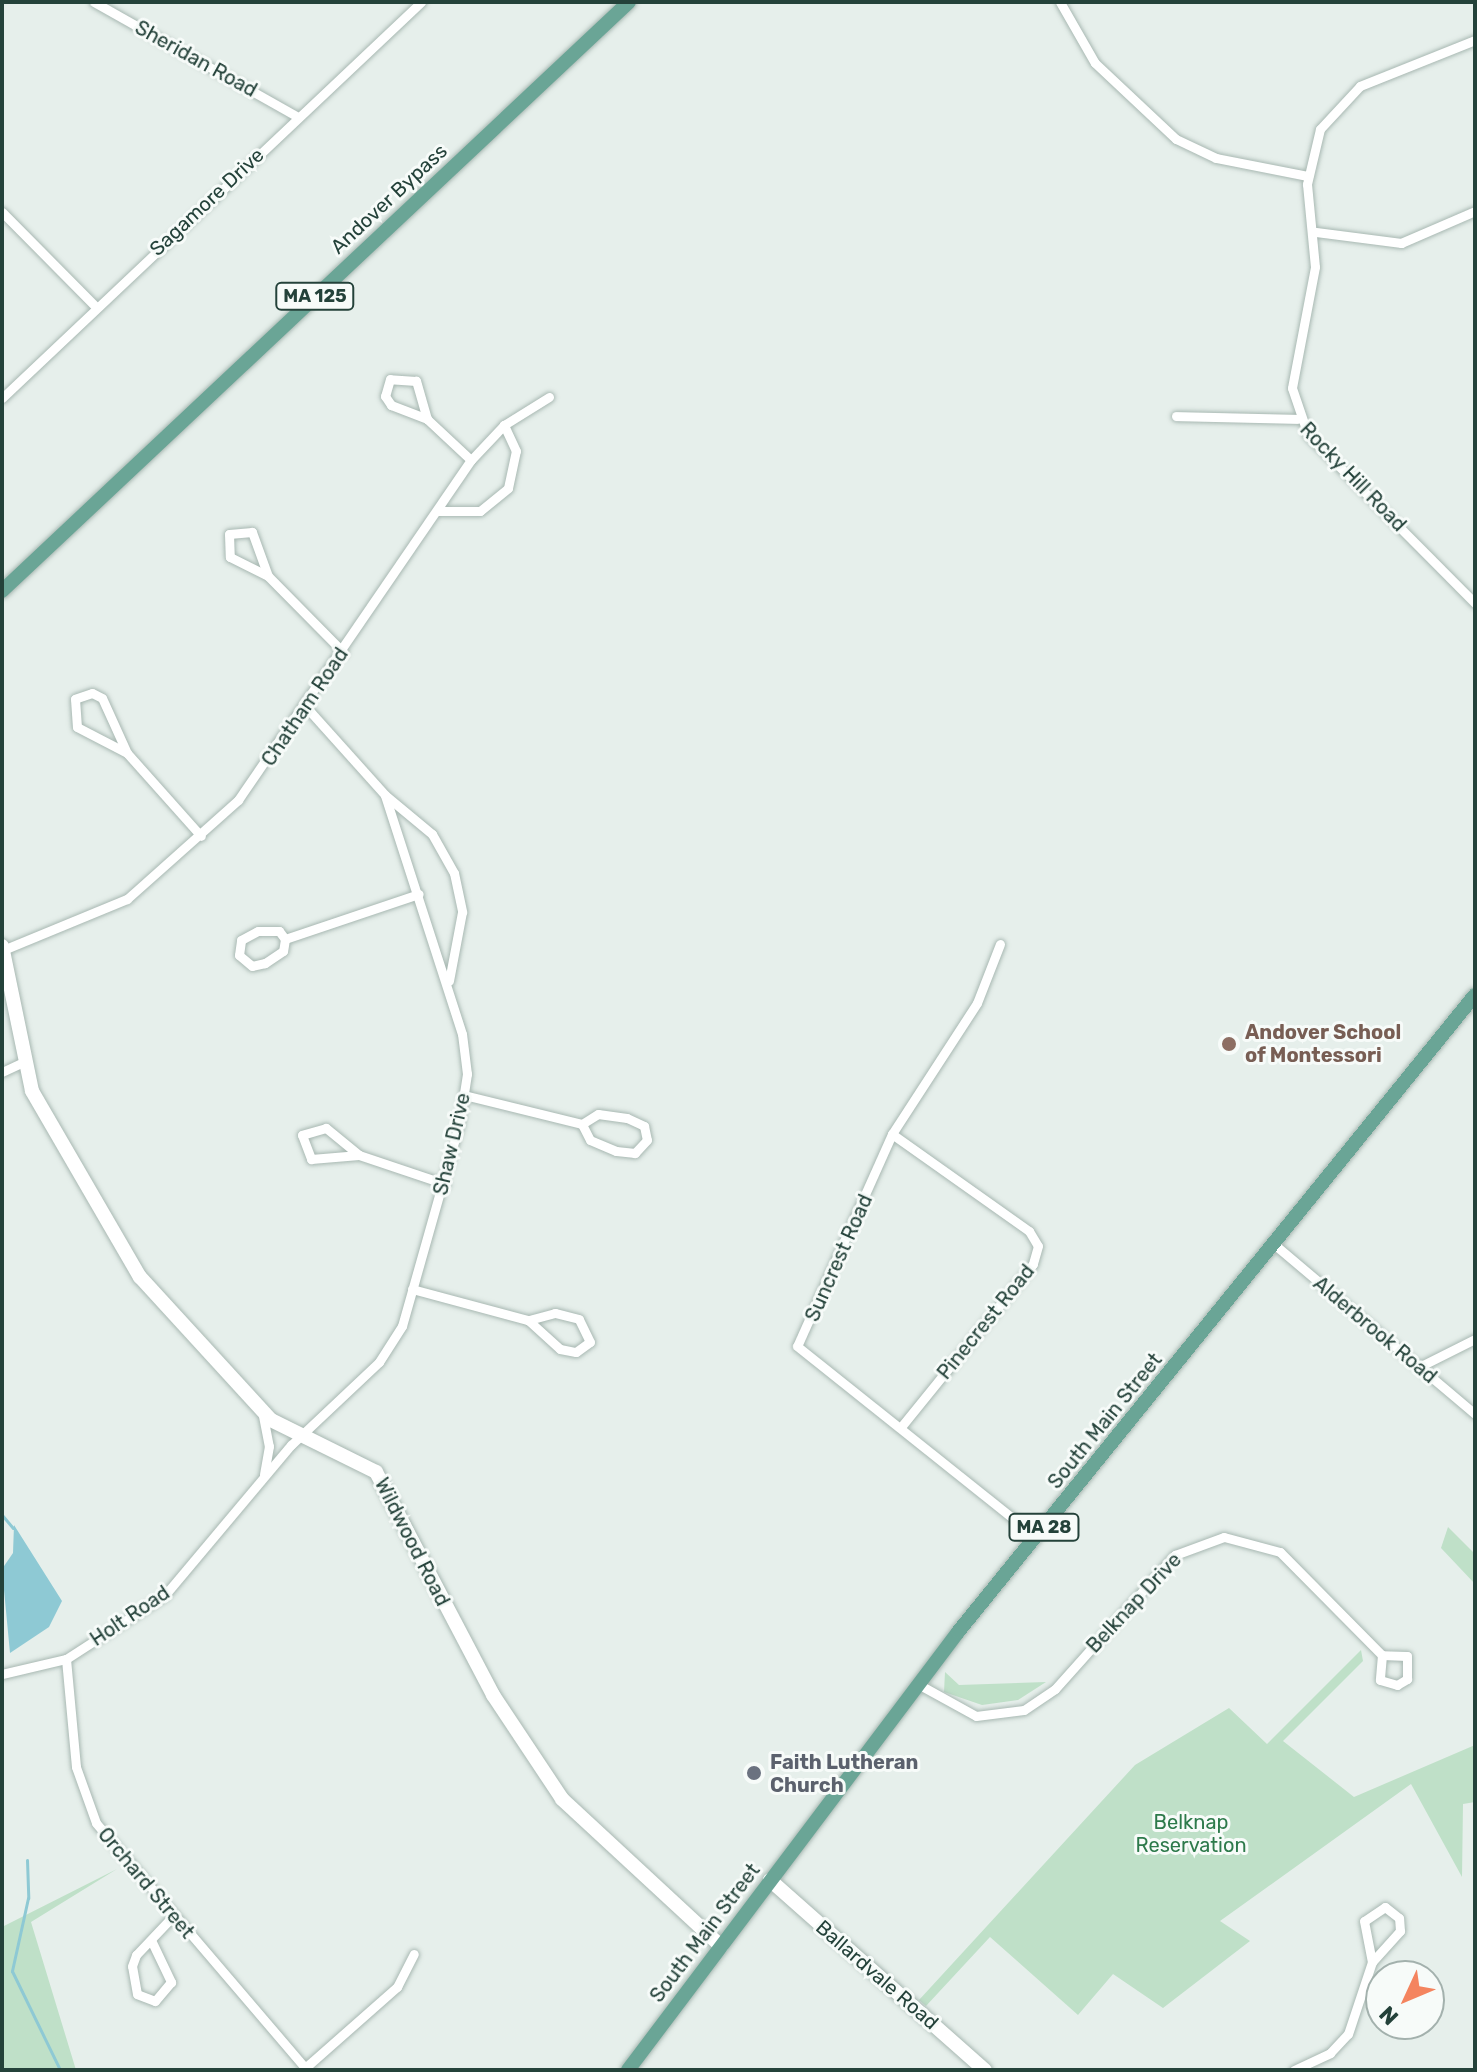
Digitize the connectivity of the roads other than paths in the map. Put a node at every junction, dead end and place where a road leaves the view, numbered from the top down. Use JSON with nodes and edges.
{"nodes":[{"id":1,"x":94,"y":2,"type":"edge"},
{"id":2,"x":629,"y":2,"type":"edge"},
{"id":3,"x":1060,"y":2,"type":"edge"},
{"id":4,"x":414,"y":4,"type":"edge"},
{"id":5,"x":1475,"y":40,"type":"edge"},
{"id":6,"x":298,"y":117,"type":"junction"},
{"id":7,"x":1308,"y":176,"type":"junction"},
{"id":8,"x":1475,"y":211,"type":"edge"},
{"id":9,"x":2,"y":212,"type":"edge"},
{"id":10,"x":1316,"y":232,"type":"junction"},
{"id":11,"x":96,"y":307,"type":"junction"},
{"id":12,"x":549,"y":397,"type":"dead end"},
{"id":13,"x":2,"y":398,"type":"edge"},
{"id":14,"x":1176,"y":416,"type":"dead end"},
{"id":15,"x":427,"y":419,"type":"junction"},
{"id":16,"x":1297,"y":419,"type":"junction"},
{"id":17,"x":504,"y":425,"type":"junction"},
{"id":18,"x":471,"y":460,"type":"junction"},
{"id":19,"x":437,"y":511,"type":"junction"},
{"id":20,"x":268,"y":576,"type":"junction"},
{"id":21,"x":2,"y":591,"type":"edge"},
{"id":22,"x":1475,"y":603,"type":"edge"},
{"id":23,"x":343,"y":652,"type":"junction"},
{"id":24,"x":306,"y":707,"type":"junction"},
{"id":25,"x":127,"y":753,"type":"junction"},
{"id":26,"x":385,"y":795,"type":"junction"},
{"id":27,"x":201,"y":836,"type":"junction"},
{"id":28,"x":419,"y":894,"type":"junction"},
{"id":29,"x":285,"y":939,"type":"junction"},
{"id":30,"x":1000,"y":944,"type":"dead end"},
{"id":31,"x":2,"y":948,"type":"edge"},
{"id":32,"x":449,"y":981,"type":"junction"},
{"id":33,"x":1475,"y":995,"type":"edge"},
{"id":34,"x":23,"y":1062,"type":"junction"},
{"id":35,"x":2,"y":1072,"type":"edge"},
{"id":36,"x":464,"y":1095,"type":"junction"},
{"id":37,"x":582,"y":1124,"type":"junction"},
{"id":38,"x":892,"y":1134,"type":"junction"},
{"id":39,"x":359,"y":1155,"type":"junction"},
{"id":40,"x":445,"y":1184,"type":"junction"},
{"id":41,"x":1275,"y":1245,"type":"junction"},
{"id":42,"x":412,"y":1289,"type":"junction"},
{"id":43,"x":528,"y":1320,"type":"junction"},
{"id":44,"x":1475,"y":1339,"type":"edge"},
{"id":45,"x":1419,"y":1367,"type":"junction"},
{"id":46,"x":260,"y":1409,"type":"junction"},
{"id":47,"x":1475,"y":1414,"type":"edge"},
{"id":48,"x":901,"y":1427,"type":"junction"},
{"id":49,"x":302,"y":1435,"type":"junction"},
{"id":50,"x":263,"y":1480,"type":"junction"},
{"id":51,"x":1036,"y":1537,"type":"junction"},
{"id":52,"x":1382,"y":1655,"type":"dead end"},
{"id":53,"x":66,"y":1659,"type":"junction"},
{"id":54,"x":2,"y":1674,"type":"edge"},
{"id":55,"x":918,"y":1684,"type":"junction"},
{"id":56,"x":770,"y":1880,"type":"junction"},
{"id":57,"x":173,"y":1916,"type":"junction"},
{"id":58,"x":151,"y":1940,"type":"junction"},
{"id":59,"x":721,"y":1946,"type":"junction"},
{"id":60,"x":414,"y":1954,"type":"dead end"},
{"id":61,"x":1372,"y":1962,"type":"joint"},
{"id":62,"x":1365,"y":1981,"type":"edge"},
{"id":63,"x":306,"y":2069,"type":"edge"},
{"id":64,"x":628,"y":2070,"type":"edge"},
{"id":65,"x":985,"y":2070,"type":"edge"},
{"id":66,"x":1294,"y":2070,"type":"edge"}],
"edges":[{"from":1,"to":6,"type":"street","name":"Sheridan Road"},
{"from":2,"to":21,"type":"main road","name":"Andover Bypass","number":"MA 125"},
{"from":3,"to":7,"type":"street"},
{"from":4,"to":6,"type":"street","name":"Sagamore Drive"},
{"from":5,"to":7,"type":"street","name":"Rocky Hill Road"},
{"from":6,"to":11,"type":"street","name":"Sagamore Drive"},
{"from":7,"to":10,"type":"street","name":"Rocky Hill Road"},
{"from":8,"to":10,"type":"street"},
{"from":9,"to":11,"type":"street"},
{"from":10,"to":16,"type":"street","name":"Rocky Hill Road"},
{"from":11,"to":13,"type":"street","name":"Sagamore Drive"},
{"from":12,"to":17,"type":"street","name":"Chatham Road"},
{"from":14,"to":16,"type":"street"},
{"from":15,"to":15,"type":"street"},
{"from":15,"to":18,"type":"street"},
{"from":16,"to":22,"type":"street","name":"Rocky Hill Road"},
{"from":17,"to":18,"type":"street","name":"Chatham Road"},
{"from":17,"to":19,"type":"street"},
{"from":18,"to":19,"type":"street","name":"Chatham Road"},
{"from":19,"to":23,"type":"street","name":"Chatham Road"},
{"from":20,"to":20,"type":"street"},
{"from":20,"to":23,"type":"street"},
{"from":23,"to":24,"type":"street","name":"Chatham Road"},
{"from":24,"to":26,"type":"street","name":"Shaw Drive"},
{"from":24,"to":27,"type":"street","name":"Chatham Road"},
{"from":25,"to":25,"type":"street"},
{"from":25,"to":27,"type":"street"},
{"from":26,"to":28,"type":"street","name":"Shaw Drive"},
{"from":26,"to":32,"type":"street"},
{"from":27,"to":31,"type":"street","name":"Chatham Road"},
{"from":28,"to":29,"type":"street"},
{"from":28,"to":32,"type":"street","name":"Shaw Drive"},
{"from":29,"to":29,"type":"street"},
{"from":30,"to":38,"type":"street","name":"Suncrest Road"},
{"from":31,"to":34,"type":"street","name":"Wildwood Road"},
{"from":32,"to":36,"type":"street","name":"Shaw Drive"},
{"from":33,"to":41,"type":"main road","name":"South Main Street","number":"MA 28"},
{"from":34,"to":35,"type":"street"},
{"from":34,"to":46,"type":"street","name":"Wildwood Road"},
{"from":36,"to":37,"type":"street"},
{"from":36,"to":40,"type":"street","name":"Shaw Drive"},
{"from":37,"to":37,"type":"street"},
{"from":38,"to":48,"type":"street","name":"Suncrest Road"},
{"from":38,"to":48,"type":"street","name":"Pinecrest Road"},
{"from":39,"to":39,"type":"street"},
{"from":39,"to":40,"type":"street"},
{"from":40,"to":42,"type":"street","name":"Shaw Drive"},
{"from":41,"to":45,"type":"street","name":"Alderbrook Road"},
{"from":41,"to":51,"type":"main road","name":"South Main Street","number":"MA 28"},
{"from":42,"to":43,"type":"street"},
{"from":42,"to":49,"type":"street","name":"Shaw Drive"},
{"from":43,"to":43,"type":"street"},
{"from":44,"to":45,"type":"street"},
{"from":45,"to":47,"type":"street","name":"Alderbrook Road"},
{"from":46,"to":49,"type":"street","name":"Wildwood Road"},
{"from":46,"to":50,"type":"street"},
{"from":48,"to":51,"type":"street","name":"Suncrest Road"},
{"from":49,"to":50,"type":"street","name":"Holt Road"},
{"from":49,"to":59,"type":"street","name":"Wildwood Road"},
{"from":50,"to":53,"type":"street","name":"Holt Road"},
{"from":51,"to":55,"type":"main road","name":"South Main Street","number":"MA 28"},
{"from":52,"to":55,"type":"street","name":"Belknap Drive"},
{"from":53,"to":54,"type":"street","name":"Holt Road"},
{"from":53,"to":57,"type":"street","name":"Orchard Street"},
{"from":55,"to":56,"type":"main road","name":"South Main Street","number":"MA 28"},
{"from":56,"to":59,"type":"main road","name":"South Main Street","number":"MA 28"},
{"from":56,"to":65,"type":"street","name":"Ballardvale Road"},
{"from":57,"to":58,"type":"street"},
{"from":57,"to":63,"type":"street","name":"Orchard Street"},
{"from":58,"to":58,"type":"street"},
{"from":59,"to":64,"type":"main road","name":"South Main Street","number":"MA 28"},
{"from":60,"to":63,"type":"street"},
{"from":61,"to":61,"type":"street"},
{"from":62,"to":66,"type":"street"}]}
